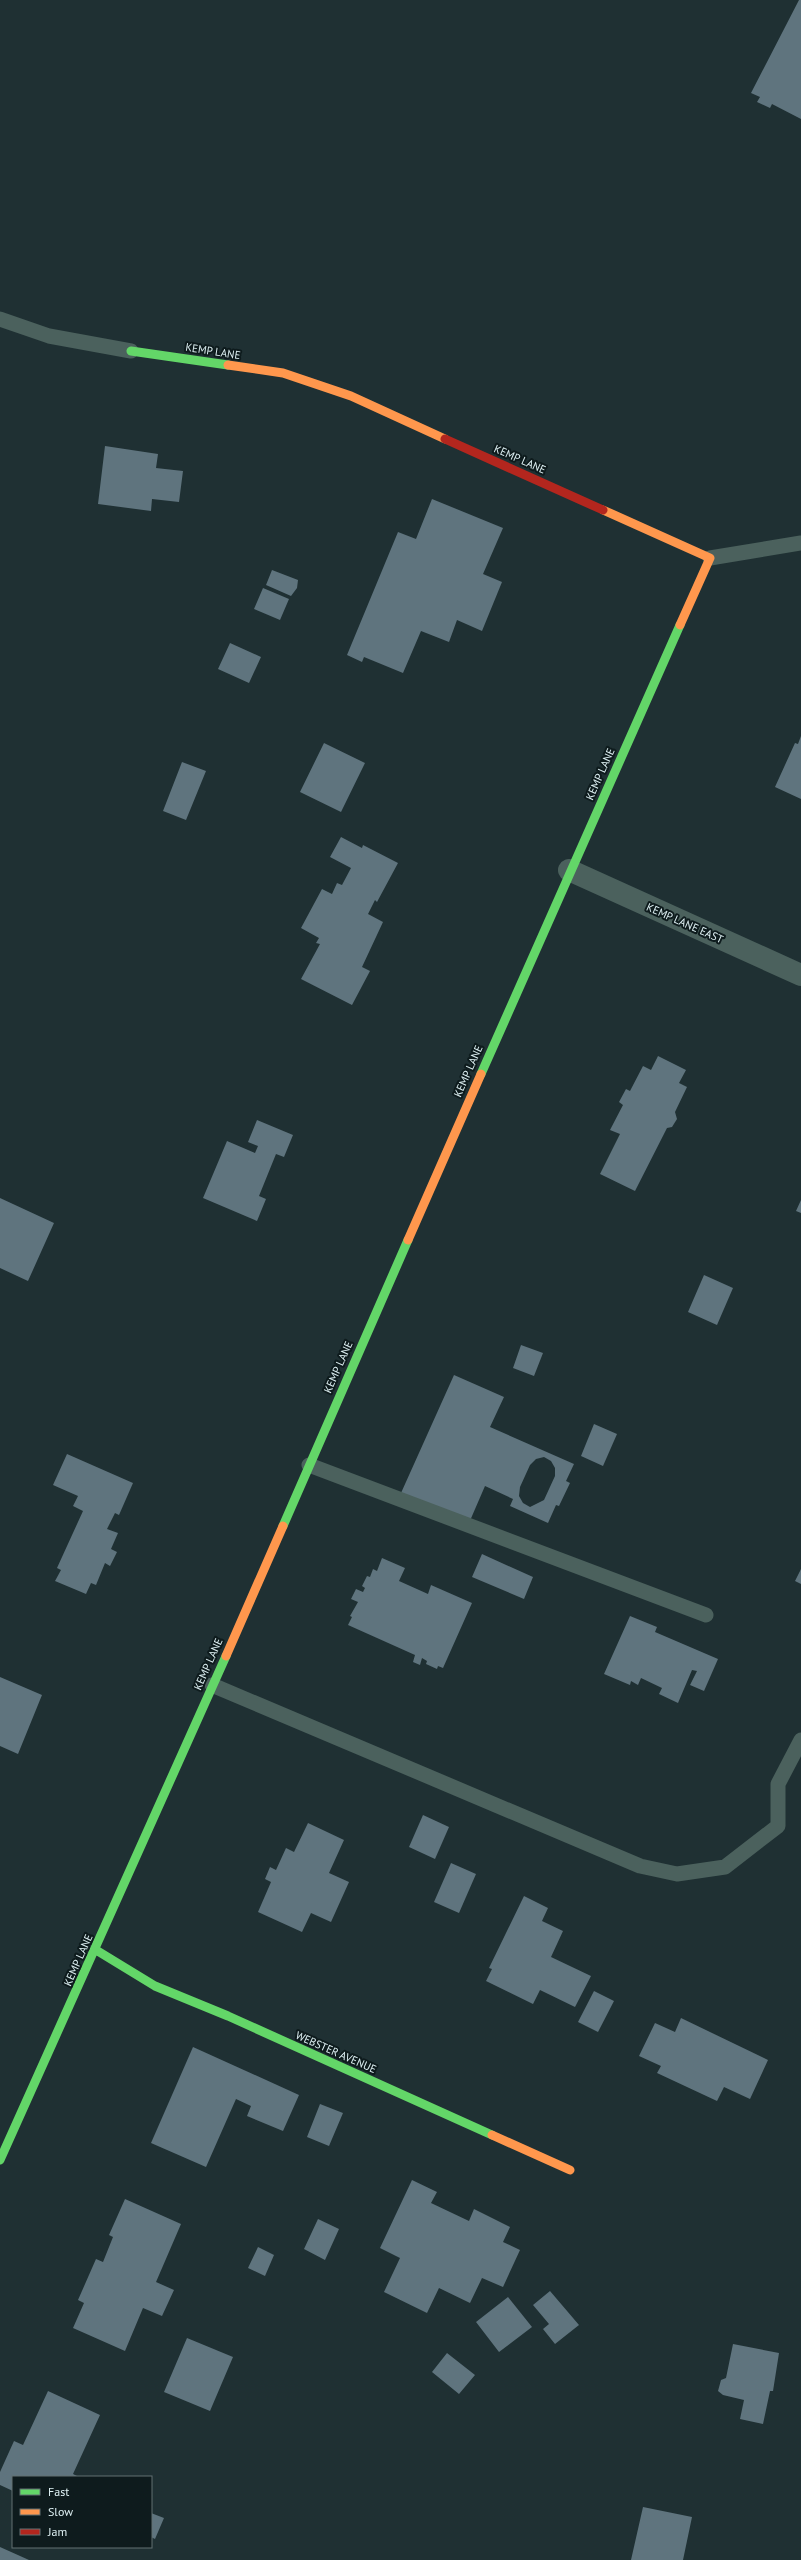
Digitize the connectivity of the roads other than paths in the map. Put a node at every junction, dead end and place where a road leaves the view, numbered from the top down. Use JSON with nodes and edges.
{"nodes":[{"id":1,"x":0,"y":319,"type":"edge"},
{"id":2,"x":131,"y":351,"type":"joint"},
{"id":3,"x":801,"y":543,"type":"edge"},
{"id":4,"x":710,"y":558,"type":"junction"},
{"id":5,"x":570,"y":870,"type":"junction"},
{"id":6,"x":801,"y":975,"type":"edge"},
{"id":7,"x":309,"y":1464,"type":"junction"},
{"id":8,"x":706,"y":1615,"type":"dead end"},
{"id":9,"x":212,"y":1685,"type":"junction"},
{"id":10,"x":801,"y":1740,"type":"edge"},
{"id":11,"x":96,"y":1950,"type":"junction"},
{"id":12,"x":0,"y":2160,"type":"edge"},
{"id":13,"x":570,"y":2170,"type":"dead end"}],
"edges":[{"from":1,"to":2,"type":"lane"},
{"from":2,"to":4,"type":"street","name":"KEMP LANE"},
{"from":3,"to":4,"type":"lane"},
{"from":4,"to":5,"type":"street","name":"KEMP LANE"},
{"from":5,"to":6,"type":"street","name":"KEMP LANE EAST"},
{"from":5,"to":7,"type":"street","name":"KEMP LANE"},
{"from":7,"to":8,"type":"lane"},
{"from":7,"to":9,"type":"street","name":"KEMP LANE"},
{"from":9,"to":10,"type":"lane"},
{"from":9,"to":11,"type":"street","name":"KEMP LANE"},
{"from":11,"to":12,"type":"street","name":"KEMP LANE"},
{"from":11,"to":13,"type":"street","name":"WEBSTER AVENUE"}]}
